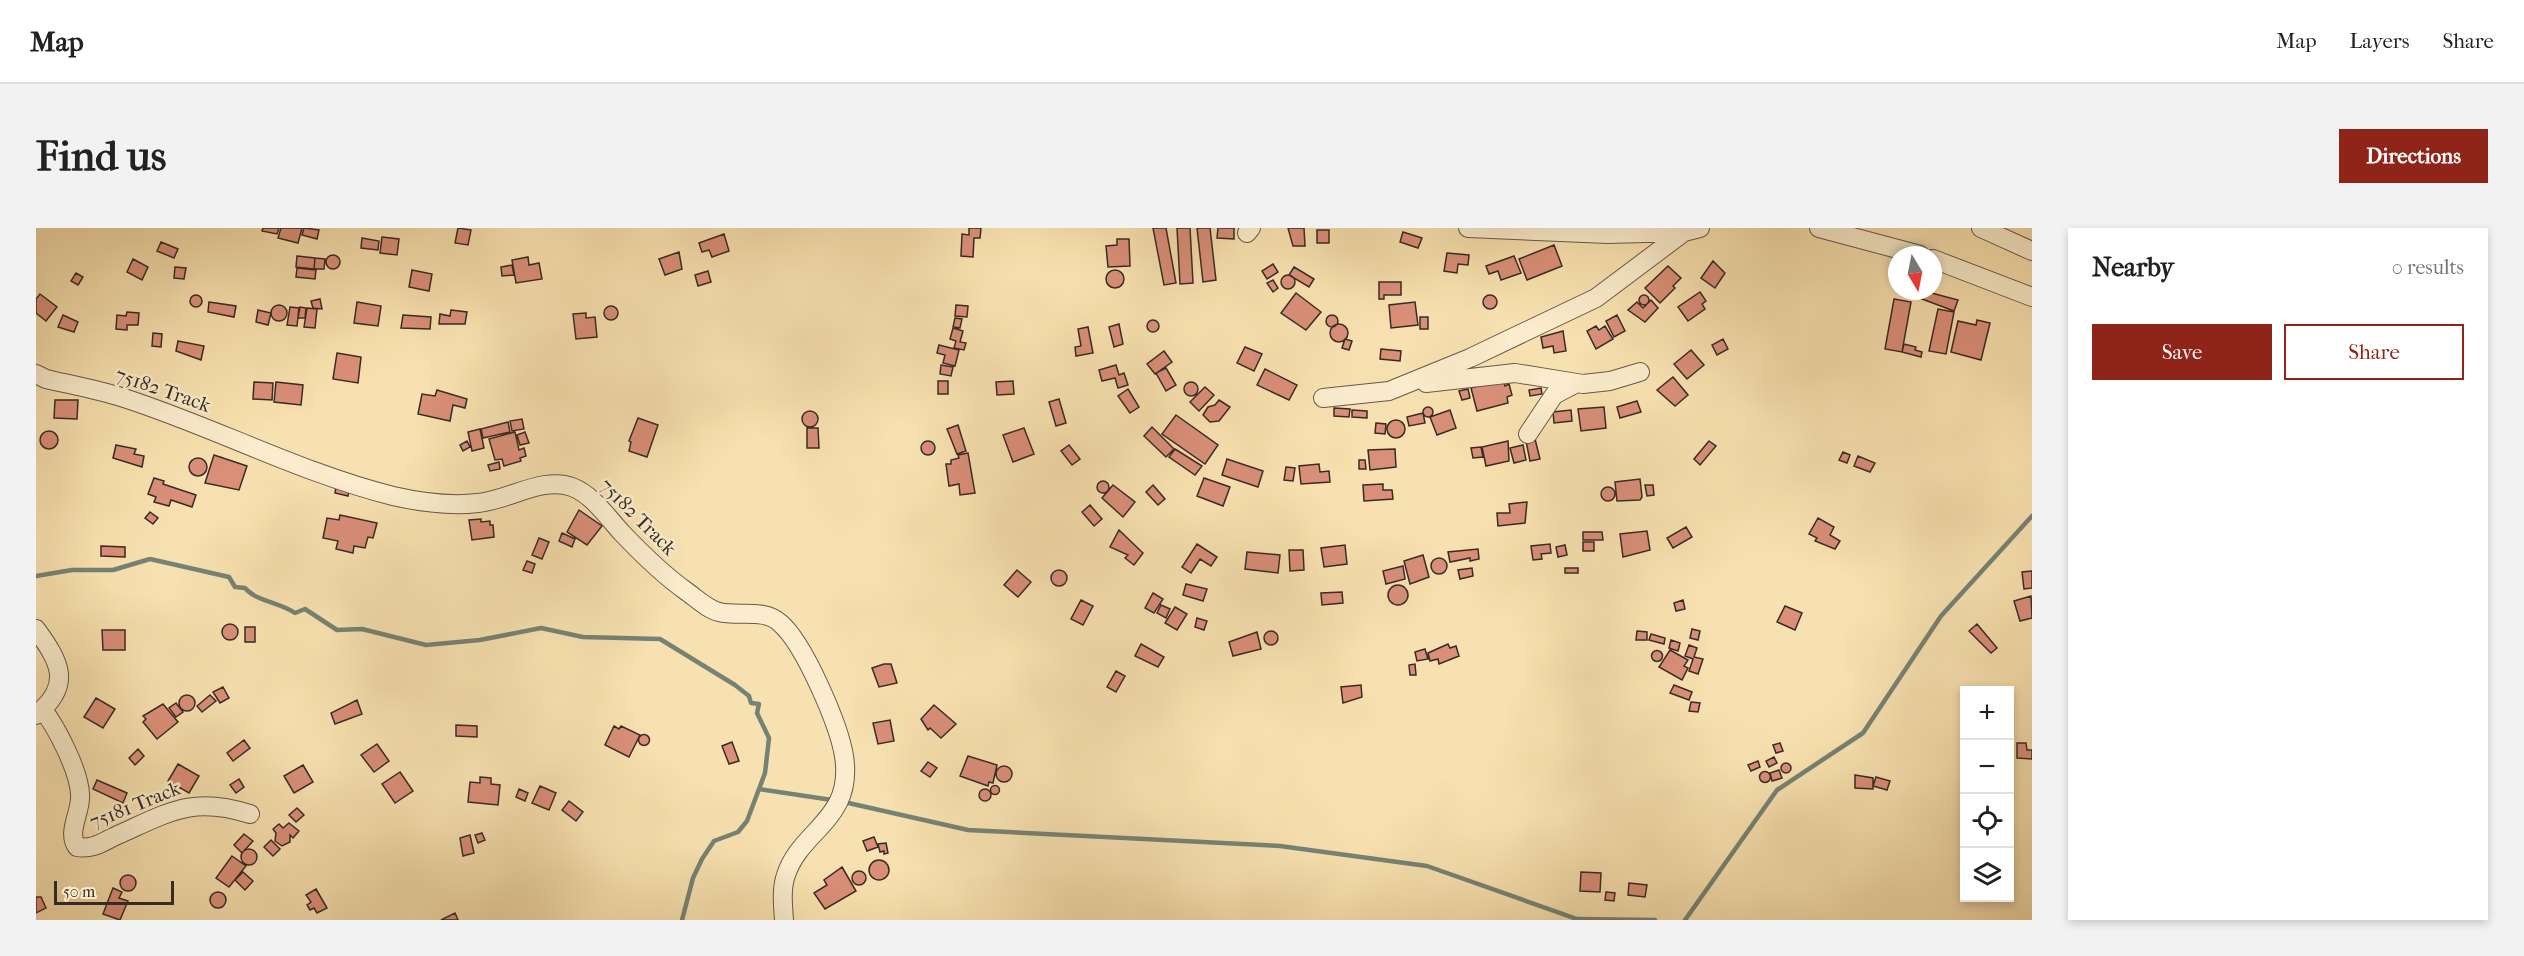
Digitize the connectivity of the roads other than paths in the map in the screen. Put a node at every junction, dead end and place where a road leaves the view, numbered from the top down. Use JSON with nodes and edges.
{"nodes":[{"id":1,"x":1468,"y":228,"type":"edge"},
{"id":2,"x":1819,"y":228,"type":"edge"},
{"id":3,"x":1981,"y":228,"type":"edge"},
{"id":4,"x":1692,"y":230,"type":"edge"},
{"id":5,"x":1888,"y":246,"type":"edge"},
{"id":6,"x":2032,"y":251,"type":"edge"},
{"id":7,"x":1942,"y":262,"type":"edge"},
{"id":8,"x":2032,"y":297,"type":"edge"},
{"id":9,"x":1640,"y":372,"type":"dead end"},
{"id":10,"x":36,"y":374,"type":"edge"},
{"id":11,"x":1412,"y":383,"type":"junction"},
{"id":12,"x":1577,"y":383,"type":"junction"},
{"id":13,"x":1323,"y":398,"type":"dead end"},
{"id":14,"x":1528,"y":434,"type":"dead end"},
{"id":15,"x":36,"y":629,"type":"edge"},
{"id":16,"x":39,"y":712,"type":"edge"},
{"id":17,"x":250,"y":814,"type":"dead end"},
{"id":18,"x":784,"y":920,"type":"edge"}],
"edges":[{"from":1,"to":4,"type":"street"},
{"from":2,"to":5,"type":"street"},
{"from":3,"to":6,"type":"street"},
{"from":4,"to":11,"type":"street"},
{"from":7,"to":8,"type":"street"},
{"from":9,"to":12,"type":"street"},
{"from":10,"to":18,"type":"street","name":"75182 Track"},
{"from":11,"to":12,"type":"street"},
{"from":11,"to":13,"type":"street"},
{"from":12,"to":14,"type":"street"},
{"from":15,"to":16,"type":"street"},
{"from":16,"to":17,"type":"street","name":"75181 Track"}]}
